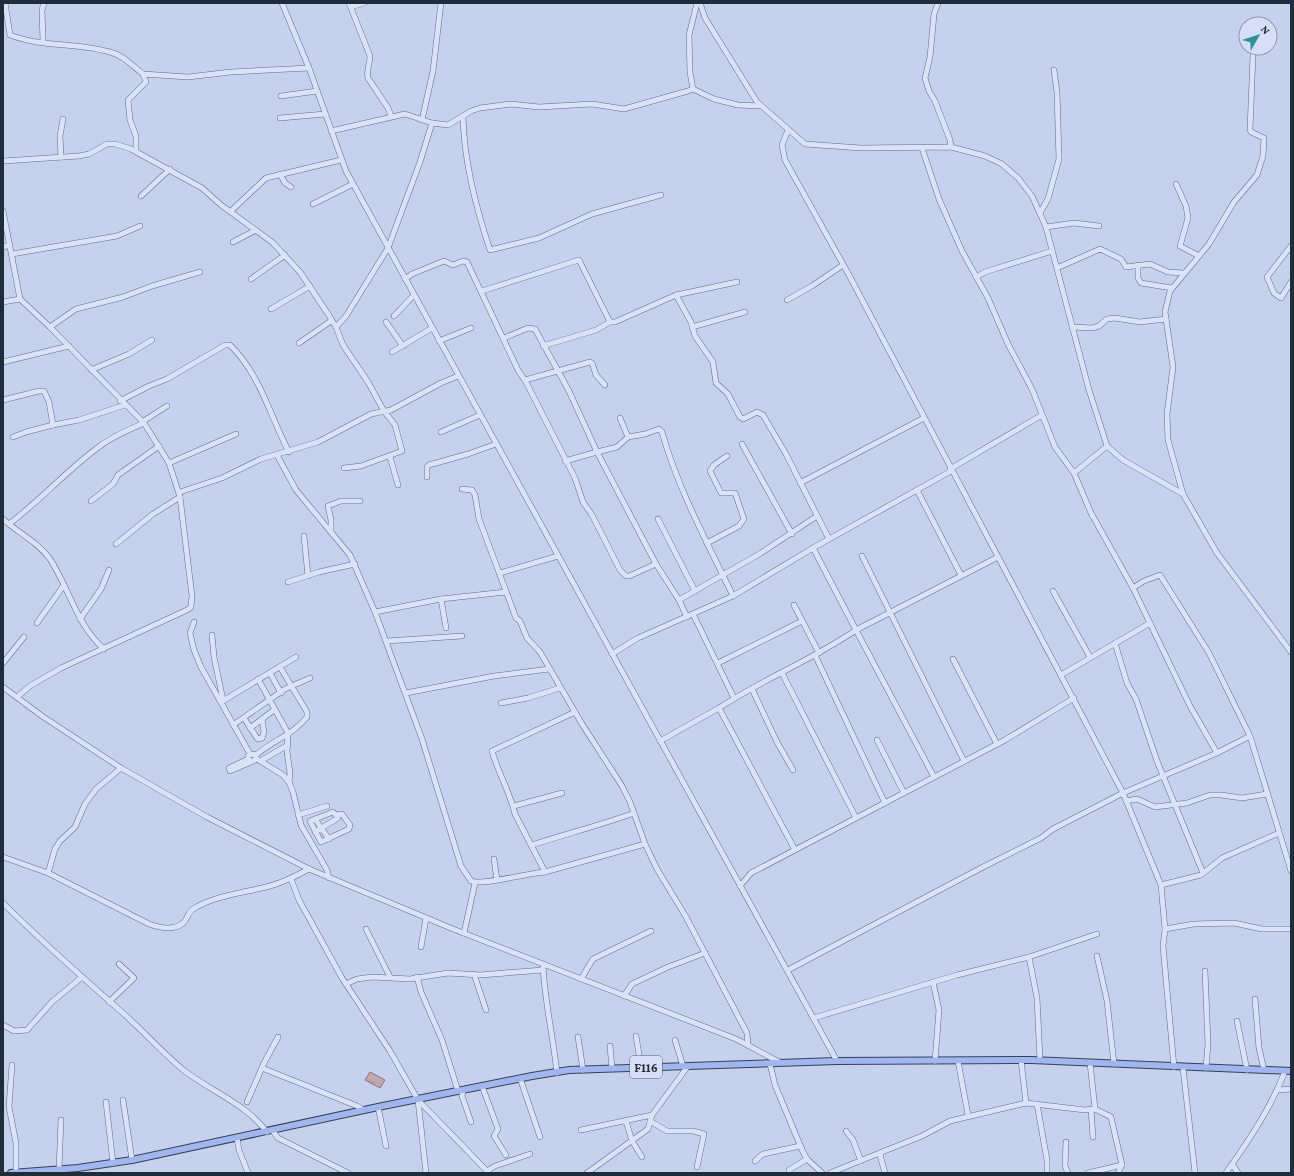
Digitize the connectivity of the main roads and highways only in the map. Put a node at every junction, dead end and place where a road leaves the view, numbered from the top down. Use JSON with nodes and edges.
{"nodes":[{"id":1,"x":1288,"y":1071,"type":"edge"},
{"id":2,"x":78,"y":1170,"type":"edge"},
{"id":3,"x":30,"y":1172,"type":"edge"},
{"id":4,"x":11,"y":1173,"type":"edge"},
{"id":5,"x":16,"y":1173,"type":"edge"}],
"edges":[{"from":1,"to":2,"type":"main road","number":"F116"},
{"from":2,"to":3,"type":"main road","number":"F116"},
{"from":3,"to":5,"type":"main road","number":"F116"},
{"from":4,"to":5,"type":"main road","number":"F116"}]}
